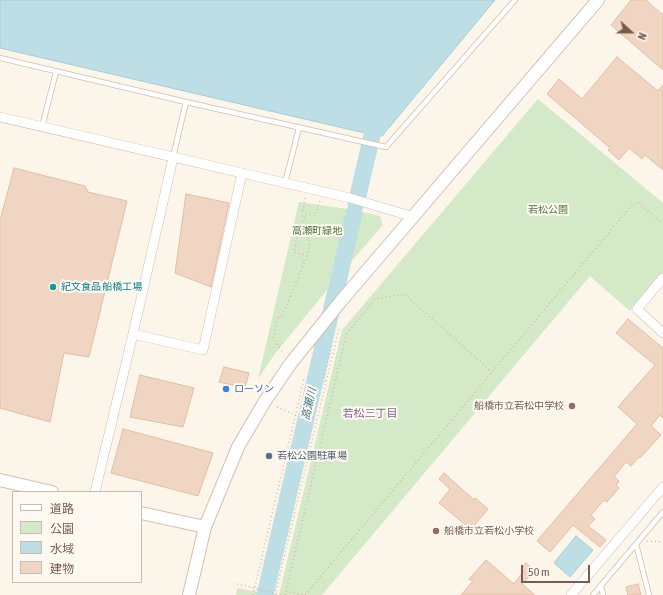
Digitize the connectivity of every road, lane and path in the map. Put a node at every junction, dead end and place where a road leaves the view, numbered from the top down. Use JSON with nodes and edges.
{"nodes":[{"id":1,"x":515,"y":0,"type":"edge"},
{"id":2,"x":598,"y":0,"type":"edge"},
{"id":3,"x":0,"y":58,"type":"edge"},
{"id":4,"x":56,"y":72,"type":"junction"},
{"id":5,"x":186,"y":102,"type":"junction"},
{"id":6,"x":0,"y":117,"type":"edge"},
{"id":7,"x":42,"y":127,"type":"junction"},
{"id":8,"x":299,"y":128,"type":"junction"},
{"id":9,"x":173,"y":158,"type":"junction"},
{"id":10,"x":242,"y":173,"type":"junction"},
{"id":11,"x":285,"y":183,"type":"junction"},
{"id":12,"x":305,"y":198,"type":"dead end"},
{"id":13,"x":320,"y":201,"type":"dead end"},
{"id":14,"x":305,"y":214,"type":"junction"},
{"id":15,"x":414,"y":217,"type":"junction"},
{"id":16,"x":663,"y":224,"type":"edge"},
{"id":17,"x":300,"y":230,"type":"junction"},
{"id":18,"x":307,"y":256,"type":"junction"},
{"id":19,"x":663,"y":278,"type":"edge"},
{"id":20,"x":339,"y":328,"type":"dead end"},
{"id":21,"x":663,"y":333,"type":"edge"},
{"id":22,"x":133,"y":334,"type":"junction"},
{"id":23,"x":332,"y":343,"type":"dead end"},
{"id":24,"x":282,"y":351,"type":"dead end"},
{"id":25,"x":492,"y":372,"type":"junction"},
{"id":26,"x":304,"y":379,"type":"dead end"},
{"id":27,"x":325,"y":382,"type":"junction"},
{"id":28,"x":277,"y":407,"type":"dead end"},
{"id":29,"x":296,"y":415,"type":"junction"},
{"id":30,"x":0,"y":480,"type":"edge"},
{"id":31,"x":663,"y":487,"type":"edge"},
{"id":32,"x":48,"y":491,"type":"edge"},
{"id":33,"x":94,"y":491,"type":"edge"},
{"id":34,"x":142,"y":512,"type":"edge"},
{"id":35,"x":663,"y":512,"type":"edge"},
{"id":36,"x":205,"y":527,"type":"junction"},
{"id":37,"x":638,"y":542,"type":"junction"},
{"id":38,"x":663,"y":542,"type":"edge"},
{"id":39,"x":237,"y":584,"type":"dead end"},
{"id":40,"x":601,"y":586,"type":"junction"},
{"id":41,"x":255,"y":588,"type":"junction"},
{"id":42,"x":286,"y":591,"type":"junction"},
{"id":43,"x":275,"y":594,"type":"edge"},
{"id":44,"x":189,"y":595,"type":"edge"},
{"id":45,"x":253,"y":595,"type":"edge"},
{"id":46,"x":282,"y":595,"type":"edge"},
{"id":47,"x":285,"y":595,"type":"edge"},
{"id":48,"x":306,"y":595,"type":"edge"},
{"id":49,"x":571,"y":595,"type":"edge"},
{"id":50,"x":593,"y":595,"type":"edge"},
{"id":51,"x":603,"y":595,"type":"edge"},
{"id":52,"x":649,"y":595,"type":"edge"}],
"edges":[{"from":1,"to":8,"type":"lane"},
{"from":2,"to":15,"type":"street"},
{"from":3,"to":4,"type":"lane"},
{"from":4,"to":5,"type":"lane"},
{"from":4,"to":7,"type":"lane"},
{"from":5,"to":8,"type":"lane"},
{"from":5,"to":9,"type":"lane"},
{"from":6,"to":7,"type":"street"},
{"from":7,"to":9,"type":"street"},
{"from":8,"to":11,"type":"lane"},
{"from":9,"to":10,"type":"street"},
{"from":9,"to":22,"type":"street"},
{"from":10,"to":11,"type":"street"},
{"from":10,"to":22,"type":"street"},
{"from":11,"to":15,"type":"street"},
{"from":12,"to":14,"type":"path"},
{"from":13,"to":14,"type":"path"},
{"from":14,"to":17,"type":"path"},
{"from":15,"to":36,"type":"street"},
{"from":16,"to":25,"type":"path"},
{"from":17,"to":18,"type":"path"},
{"from":17,"to":18,"type":"path"},
{"from":18,"to":24,"type":"path"},
{"from":19,"to":21,"type":"street"},
{"from":20,"to":27,"type":"path"},
{"from":22,"to":33,"type":"street"},
{"from":23,"to":27,"type":"path"},
{"from":25,"to":42,"type":"path"},
{"from":25,"to":48,"type":"path"},
{"from":26,"to":29,"type":"path"},
{"from":27,"to":43,"type":"path"},
{"from":28,"to":29,"type":"path"},
{"from":29,"to":41,"type":"path"},
{"from":30,"to":32,"type":"street"},
{"from":31,"to":49,"type":"street"},
{"from":34,"to":36,"type":"street"},
{"from":35,"to":37,"type":"lane"},
{"from":36,"to":44,"type":"street"},
{"from":37,"to":38,"type":"path"},
{"from":37,"to":40,"type":"lane"},
{"from":37,"to":52,"type":"lane"},
{"from":39,"to":41,"type":"path"},
{"from":40,"to":50,"type":"lane"},
{"from":40,"to":51,"type":"lane"},
{"from":41,"to":43,"type":"path"},
{"from":41,"to":45,"type":"path"},
{"from":42,"to":47,"type":"path"},
{"from":42,"to":48,"type":"path"},
{"from":43,"to":46,"type":"path"}]}
